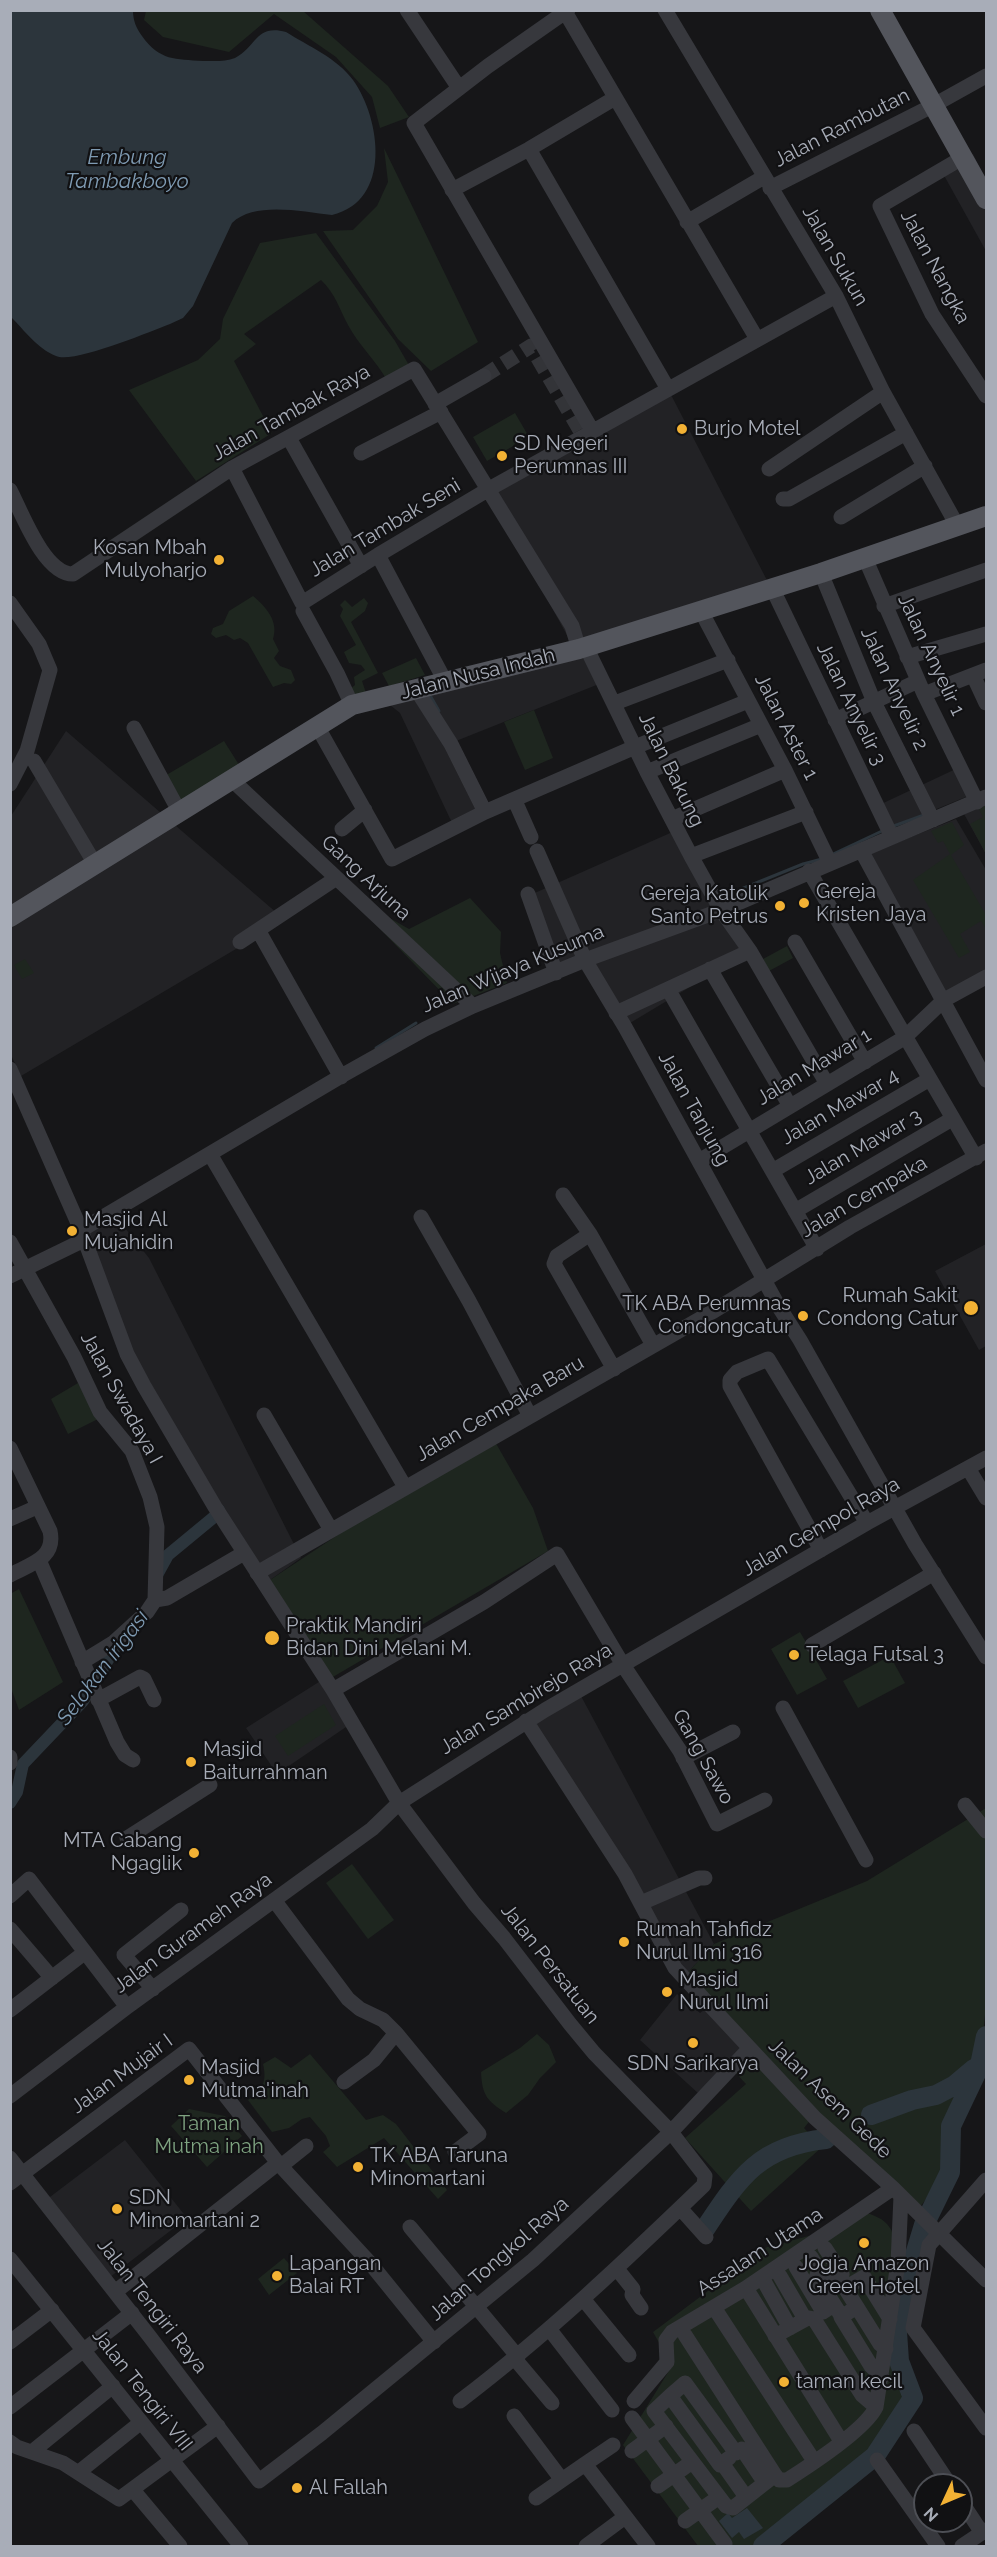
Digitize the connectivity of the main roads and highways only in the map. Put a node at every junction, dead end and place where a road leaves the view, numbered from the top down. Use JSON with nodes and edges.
{"nodes":[{"id":1,"x":880,"y":10,"type":"edge"},
{"id":2,"x":987,"y":199,"type":"edge"},
{"id":3,"x":987,"y":516,"type":"edge"},
{"id":4,"x":10,"y":917,"type":"edge"}],
"edges":[{"from":1,"to":2,"type":"main road"},
{"from":3,"to":4,"type":"main road","name":"Jalan Nusa Indah"}]}
